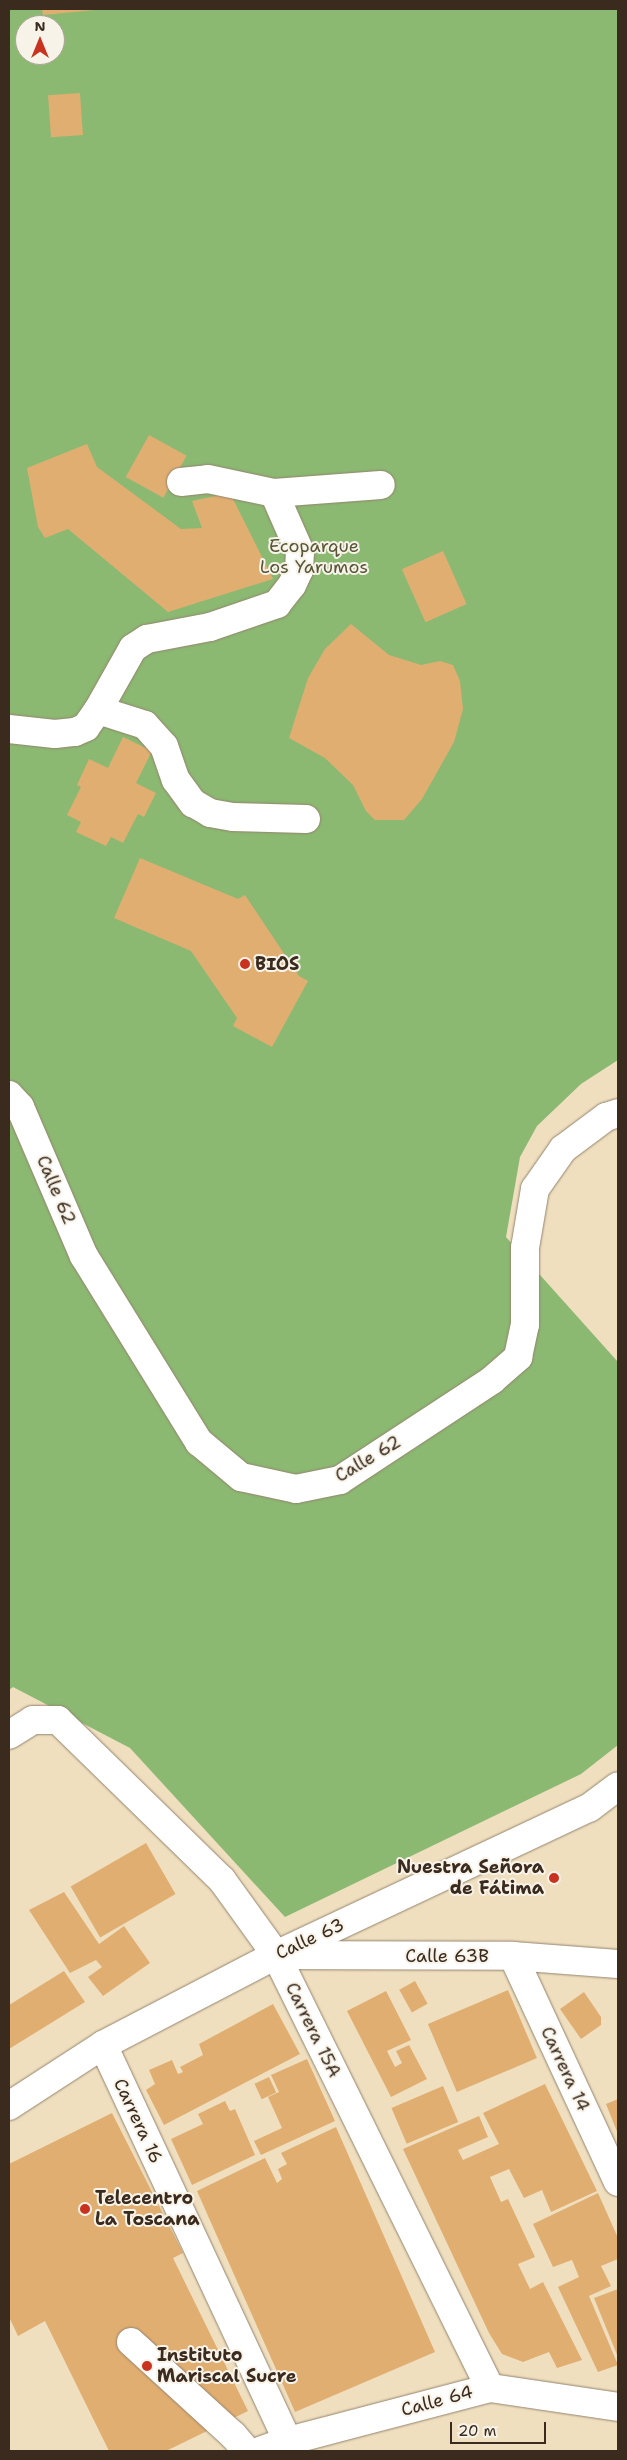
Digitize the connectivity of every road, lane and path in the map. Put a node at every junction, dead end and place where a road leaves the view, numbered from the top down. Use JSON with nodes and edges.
{"nodes":[{"id":1,"x":181,"y":482,"type":"dead end"},
{"id":2,"x":381,"y":485,"type":"dead end"},
{"id":3,"x":274,"y":493,"type":"junction"},
{"id":4,"x":98,"y":710,"type":"junction"},
{"id":5,"x":9,"y":729,"type":"edge"},
{"id":6,"x":306,"y":820,"type":"dead end"},
{"id":7,"x":9,"y":1095,"type":"edge"},
{"id":8,"x":618,"y":1113,"type":"edge"},
{"id":9,"x":9,"y":1735,"type":"edge"},
{"id":10,"x":618,"y":1786,"type":"edge"},
{"id":11,"x":276,"y":1955,"type":"junction"},
{"id":12,"x":512,"y":1956,"type":"junction"},
{"id":13,"x":618,"y":1964,"type":"edge"},
{"id":14,"x":103,"y":2045,"type":"junction"},
{"id":15,"x":9,"y":2106,"type":"edge"},
{"id":16,"x":618,"y":2182,"type":"edge"},
{"id":17,"x":131,"y":2342,"type":"dead end"},
{"id":18,"x":490,"y":2388,"type":"junction"},
{"id":19,"x":618,"y":2407,"type":"edge"},
{"id":20,"x":288,"y":2441,"type":"junction"},
{"id":21,"x":247,"y":2451,"type":"edge"},
{"id":22,"x":260,"y":2451,"type":"edge"}],
"edges":[{"from":1,"to":3,"type":"street"},
{"from":2,"to":3,"type":"street"},
{"from":3,"to":4,"type":"street"},
{"from":4,"to":5,"type":"street"},
{"from":4,"to":6,"type":"street"},
{"from":7,"to":8,"type":"street","name":"Calle 62"},
{"from":9,"to":11,"type":"street","name":"Carrera 15A"},
{"from":10,"to":11,"type":"street","name":"Calle 63"},
{"from":11,"to":12,"type":"street","name":"Calle 63B"},
{"from":11,"to":14,"type":"street","name":"Calle 63"},
{"from":11,"to":18,"type":"street","name":"Carrera 15A"},
{"from":12,"to":13,"type":"street","name":"Calle 63B"},
{"from":12,"to":16,"type":"street","name":"Carrera 14"},
{"from":14,"to":15,"type":"street","name":"Calle 63"},
{"from":14,"to":20,"type":"street","name":"Carrera 16"},
{"from":17,"to":21,"type":"street"},
{"from":18,"to":19,"type":"street","name":"Calle 64"},
{"from":18,"to":20,"type":"street","name":"Calle 64"},
{"from":20,"to":22,"type":"street","name":"Calle 64"}]}
